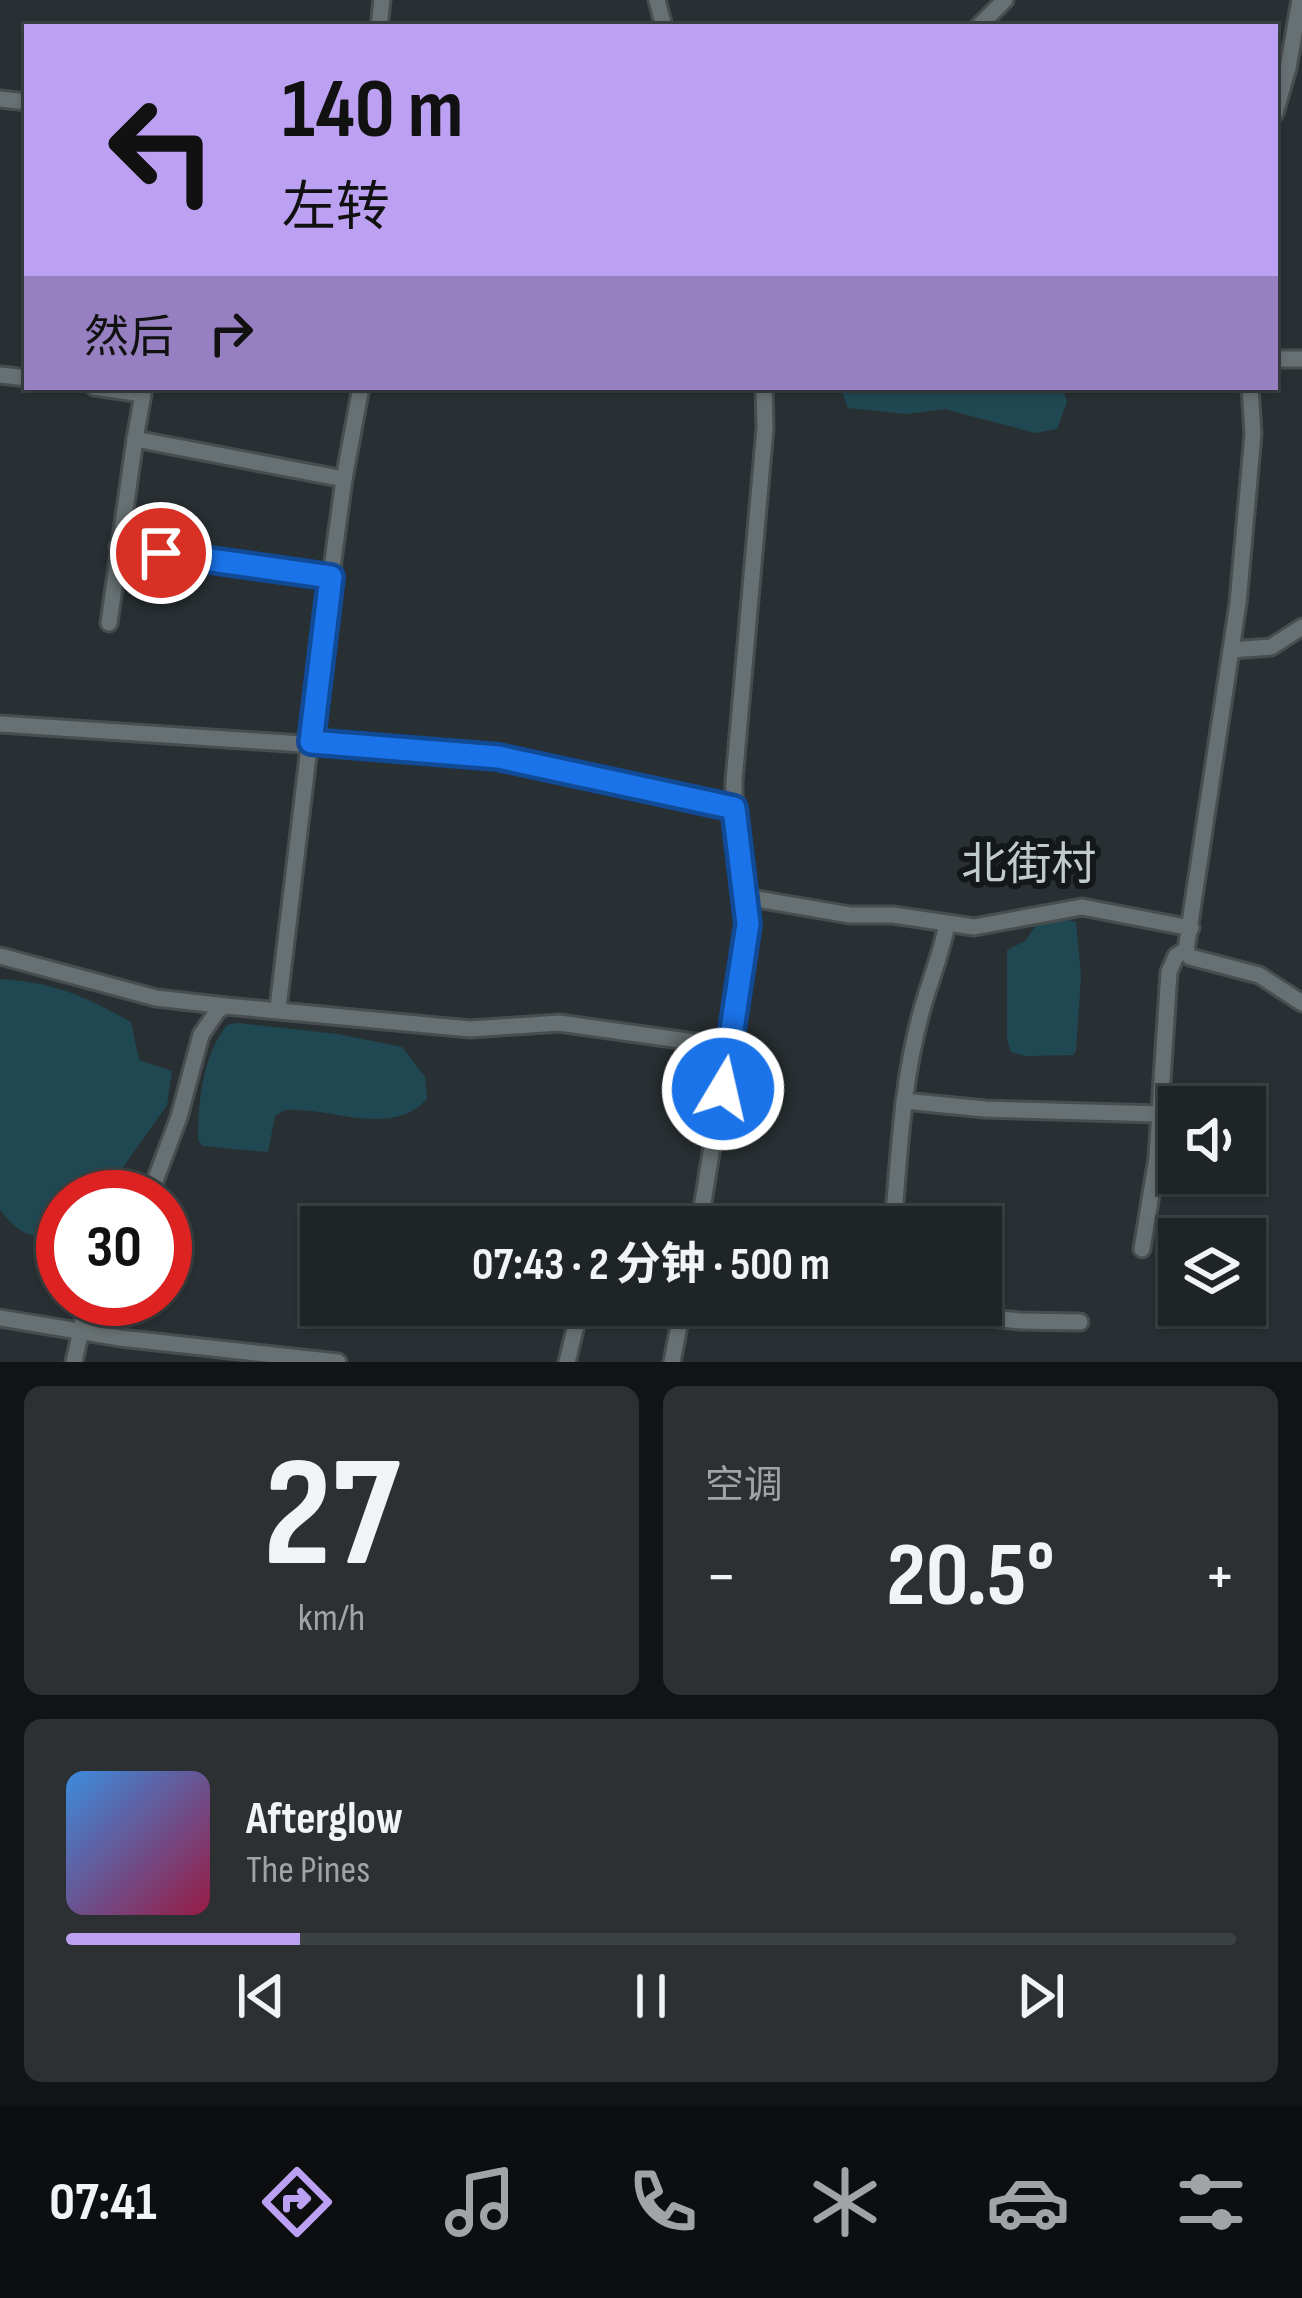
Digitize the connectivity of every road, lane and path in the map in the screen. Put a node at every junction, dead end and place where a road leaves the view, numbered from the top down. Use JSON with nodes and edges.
{"nodes":[{"id":1,"x":1005,"y":0,"type":"edge"},
{"id":2,"x":1300,"y":0,"type":"edge"},
{"id":3,"x":981,"y":24,"type":"edge"},
{"id":4,"x":1278,"y":103,"type":"edge"},
{"id":5,"x":115,"y":390,"type":"edge"},
{"id":6,"x":360,"y":390,"type":"edge"},
{"id":7,"x":764,"y":390,"type":"edge"},
{"id":8,"x":1250,"y":390,"type":"edge"},
{"id":9,"x":135,"y":440,"type":"junction"},
{"id":10,"x":344,"y":479,"type":"junction"},
{"id":11,"x":118,"y":547,"type":"junction"},
{"id":12,"x":331,"y":577,"type":"junction"},
{"id":13,"x":109,"y":623,"type":"dead end"},
{"id":14,"x":1302,"y":627,"type":"edge"},
{"id":15,"x":1231,"y":650,"type":"junction"},
{"id":16,"x":0,"y":724,"type":"edge"},
{"id":17,"x":311,"y":742,"type":"junction"},
{"id":18,"x":734,"y":808,"type":"junction"},
{"id":19,"x":745,"y":897,"type":"junction"},
{"id":20,"x":947,"y":923,"type":"junction"},
{"id":21,"x":1191,"y":928,"type":"junction"},
{"id":22,"x":1186,"y":950,"type":"junction"},
{"id":23,"x":0,"y":956,"type":"edge"},
{"id":24,"x":1302,"y":1003,"type":"edge"},
{"id":25,"x":226,"y":1006,"type":"junction"},
{"id":26,"x":278,"y":1009,"type":"junction"},
{"id":27,"x":730,"y":1047,"type":"junction"},
{"id":28,"x":1162,"y":1086,"type":"edge"},
{"id":29,"x":904,"y":1101,"type":"junction"},
{"id":30,"x":1158,"y":1114,"type":"edge"},
{"id":31,"x":1158,"y":1129,"type":"edge"},
{"id":32,"x":159,"y":1170,"type":"edge"},
{"id":33,"x":703,"y":1206,"type":"edge"},
{"id":34,"x":895,"y":1206,"type":"edge"},
{"id":35,"x":1142,"y":1249,"type":"dead end"},
{"id":36,"x":0,"y":1318,"type":"edge"},
{"id":37,"x":1002,"y":1320,"type":"edge"},
{"id":38,"x":1080,"y":1322,"type":"dead end"},
{"id":39,"x":82,"y":1326,"type":"edge"},
{"id":40,"x":576,"y":1326,"type":"edge"},
{"id":41,"x":679,"y":1326,"type":"edge"},
{"id":42,"x":81,"y":1330,"type":"junction"},
{"id":43,"x":74,"y":1362,"type":"edge"},
{"id":44,"x":338,"y":1362,"type":"edge"},
{"id":45,"x":567,"y":1362,"type":"edge"},
{"id":46,"x":672,"y":1362,"type":"edge"}],
"edges":[{"from":1,"to":3,"type":"street"},
{"from":2,"to":4,"type":"street"},
{"from":5,"to":9,"type":"street"},
{"from":6,"to":10,"type":"street"},
{"from":7,"to":18,"type":"street"},
{"from":8,"to":15,"type":"street"},
{"from":9,"to":10,"type":"street"},
{"from":9,"to":11,"type":"street"},
{"from":10,"to":12,"type":"street"},
{"from":11,"to":12,"type":"street"},
{"from":11,"to":13,"type":"street"},
{"from":12,"to":17,"type":"street"},
{"from":14,"to":15,"type":"street"},
{"from":15,"to":21,"type":"street"},
{"from":16,"to":17,"type":"street"},
{"from":17,"to":18,"type":"street"},
{"from":17,"to":26,"type":"street"},
{"from":18,"to":19,"type":"street"},
{"from":19,"to":20,"type":"street"},
{"from":19,"to":27,"type":"street"},
{"from":20,"to":21,"type":"street"},
{"from":20,"to":29,"type":"street"},
{"from":21,"to":22,"type":"street"},
{"from":22,"to":24,"type":"street"},
{"from":22,"to":28,"type":"street"},
{"from":23,"to":25,"type":"street"},
{"from":25,"to":26,"type":"street"},
{"from":25,"to":32,"type":"street"},
{"from":26,"to":27,"type":"street"},
{"from":27,"to":33,"type":"street"},
{"from":29,"to":30,"type":"street"},
{"from":29,"to":34,"type":"street"},
{"from":31,"to":35,"type":"street"},
{"from":36,"to":42,"type":"street"},
{"from":37,"to":38,"type":"street"},
{"from":39,"to":42,"type":"street"},
{"from":40,"to":45,"type":"street"},
{"from":41,"to":46,"type":"street"},
{"from":42,"to":43,"type":"street"},
{"from":42,"to":44,"type":"street"}]}
